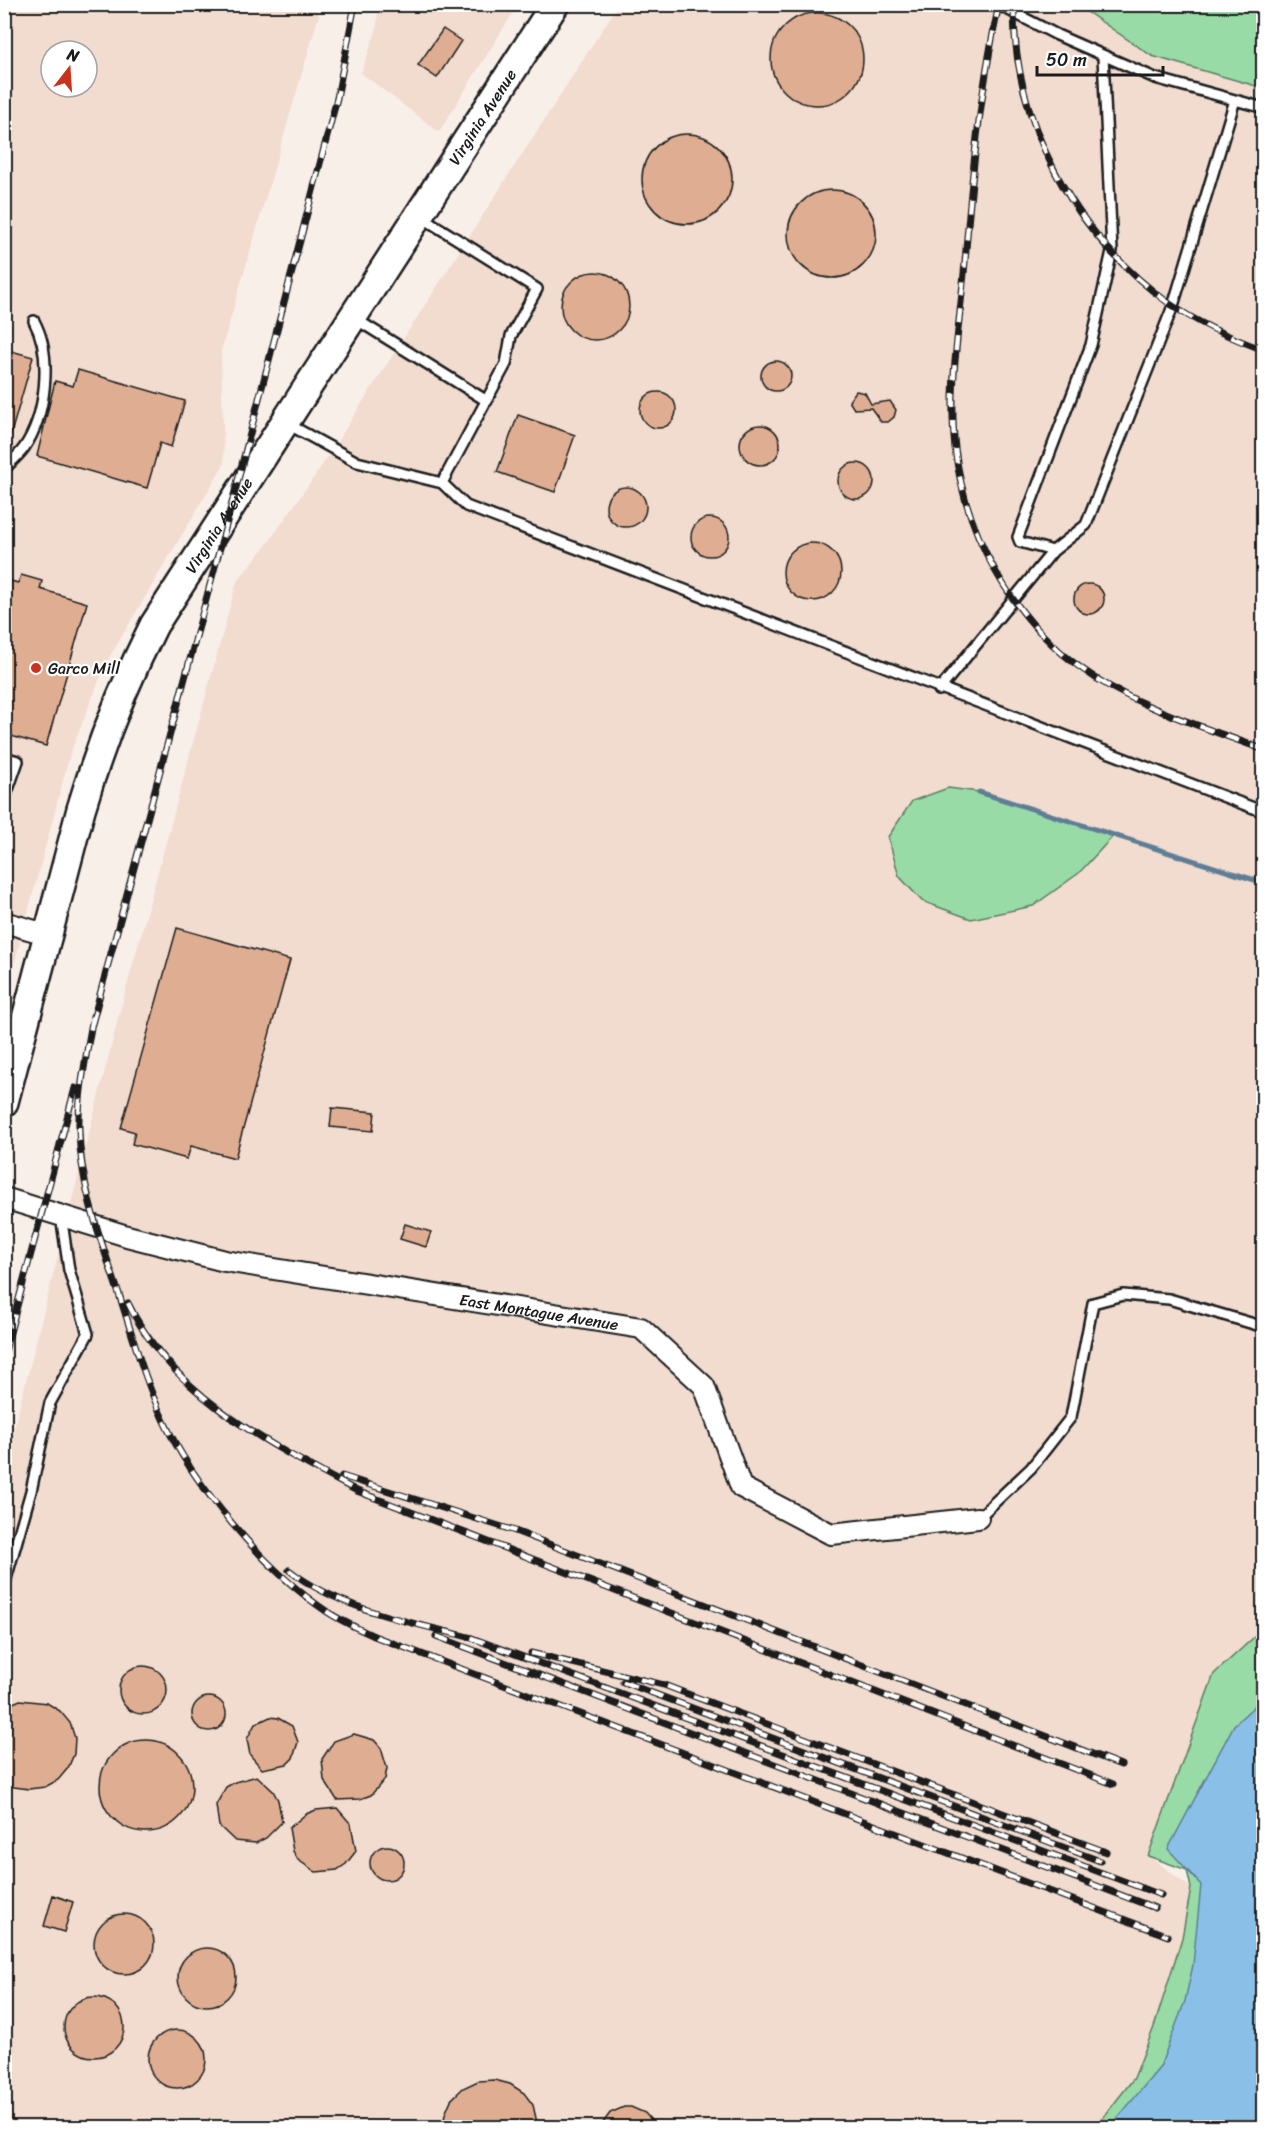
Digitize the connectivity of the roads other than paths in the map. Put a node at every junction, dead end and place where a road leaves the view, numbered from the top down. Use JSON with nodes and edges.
{"nodes":[{"id":1,"x":555,"y":4,"type":"edge"},
{"id":2,"x":997,"y":4,"type":"edge"},
{"id":3,"x":1103,"y":56,"type":"junction"},
{"id":4,"x":1235,"y":100,"type":"junction"},
{"id":5,"x":1263,"y":108,"type":"edge"},
{"id":6,"x":418,"y":215,"type":"junction"},
{"id":7,"x":352,"y":317,"type":"junction"},
{"id":8,"x":34,"y":321,"type":"dead end"},
{"id":9,"x":487,"y":401,"type":"junction"},
{"id":10,"x":284,"y":422,"type":"junction"},
{"id":11,"x":4,"y":469,"type":"edge"},
{"id":12,"x":442,"y":483,"type":"junction"},
{"id":13,"x":1053,"y":551,"type":"junction"},
{"id":14,"x":939,"y":690,"type":"junction"},
{"id":15,"x":4,"y":757,"type":"edge"},
{"id":16,"x":4,"y":801,"type":"edge"},
{"id":17,"x":1263,"y":812,"type":"edge"},
{"id":18,"x":4,"y":922,"type":"edge"},
{"id":19,"x":49,"y":935,"type":"junction"},
{"id":20,"x":10,"y":1057,"type":"edge"},
{"id":21,"x":4,"y":1102,"type":"edge"},
{"id":22,"x":4,"y":1198,"type":"edge"},
{"id":23,"x":61,"y":1215,"type":"junction"},
{"id":24,"x":1263,"y":1328,"type":"edge"},
{"id":25,"x":978,"y":1518,"type":"joint"},
{"id":26,"x":4,"y":1586,"type":"edge"}],
"edges":[{"from":1,"to":6,"type":"main road","name":"Virginia Avenue"},
{"from":2,"to":3,"type":"lane"},
{"from":3,"to":4,"type":"lane"},
{"from":3,"to":13,"type":"lane"},
{"from":4,"to":5,"type":"lane"},
{"from":4,"to":13,"type":"lane"},
{"from":6,"to":7,"type":"main road","name":"Virginia Avenue"},
{"from":6,"to":9,"type":"lane"},
{"from":7,"to":9,"type":"lane"},
{"from":7,"to":10,"type":"main road","name":"Virginia Avenue"},
{"from":8,"to":11,"type":"lane"},
{"from":9,"to":12,"type":"lane"},
{"from":10,"to":12,"type":"lane"},
{"from":10,"to":19,"type":"main road","name":"Virginia Avenue"},
{"from":12,"to":14,"type":"lane"},
{"from":13,"to":14,"type":"lane"},
{"from":14,"to":17,"type":"lane"},
{"from":15,"to":16,"type":"lane"},
{"from":18,"to":19,"type":"street"},
{"from":19,"to":20,"type":"main road","name":"Virginia Avenue"},
{"from":20,"to":21,"type":"main road","name":"Virginia Avenue"},
{"from":22,"to":23,"type":"street","name":"East Montague Avenue"},
{"from":23,"to":25,"type":"street","name":"East Montague Avenue"},
{"from":23,"to":26,"type":"lane"},
{"from":24,"to":25,"type":"lane"}]}
